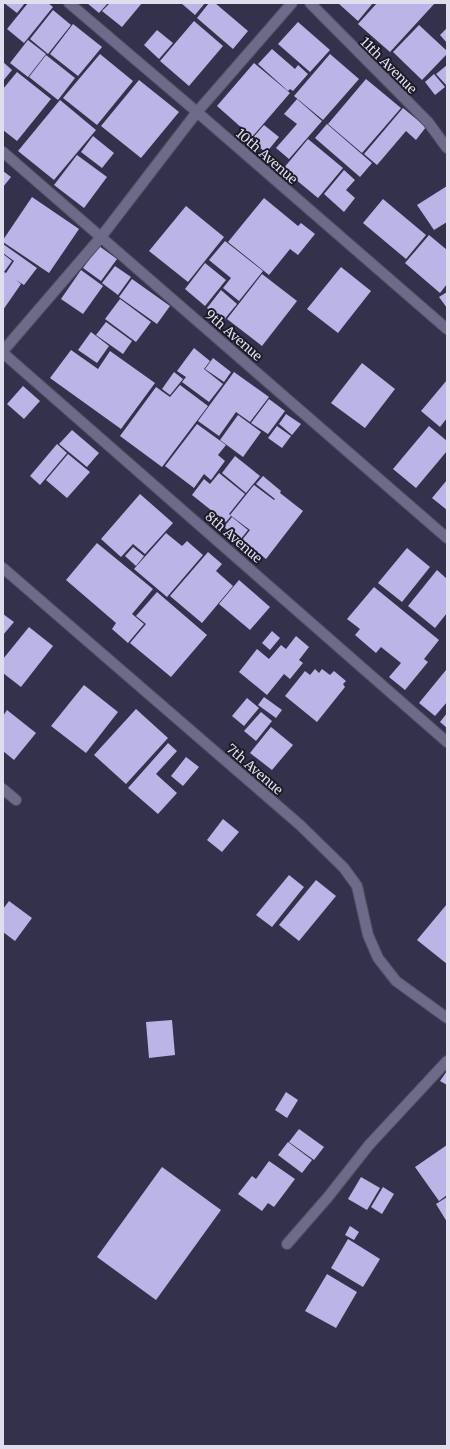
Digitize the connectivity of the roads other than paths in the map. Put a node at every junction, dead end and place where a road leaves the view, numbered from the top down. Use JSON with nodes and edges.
{"nodes":[{"id":1,"x":69,"y":3,"type":"edge"},
{"id":2,"x":292,"y":3,"type":"edge"},
{"id":3,"x":310,"y":3,"type":"edge"},
{"id":4,"x":197,"y":112,"type":"junction"},
{"id":5,"x":447,"y":148,"type":"edge"},
{"id":6,"x":3,"y":152,"type":"edge"},
{"id":7,"x":101,"y":237,"type":"junction"},
{"id":8,"x":447,"y":329,"type":"edge"},
{"id":9,"x":3,"y":352,"type":"edge"},
{"id":10,"x":447,"y":538,"type":"edge"},
{"id":11,"x":3,"y":568,"type":"edge"},
{"id":12,"x":447,"y":742,"type":"edge"},
{"id":13,"x":3,"y":788,"type":"edge"},
{"id":14,"x":16,"y":800,"type":"dead end"},
{"id":15,"x":447,"y":1018,"type":"edge"},
{"id":16,"x":447,"y":1061,"type":"edge"},
{"id":17,"x":287,"y":1244,"type":"dead end"}],
"edges":[{"from":1,"to":4,"type":"street","name":"10th Avenue"},
{"from":2,"to":4,"type":"street"},
{"from":3,"to":5,"type":"street","name":"11th Avenue"},
{"from":4,"to":7,"type":"street"},
{"from":4,"to":8,"type":"street","name":"10th Avenue"},
{"from":6,"to":7,"type":"street","name":"9th Avenue"},
{"from":7,"to":9,"type":"street"},
{"from":7,"to":10,"type":"street","name":"9th Avenue"},
{"from":9,"to":12,"type":"street","name":"8th Avenue"},
{"from":11,"to":15,"type":"street","name":"7th Avenue"},
{"from":13,"to":14,"type":"street"},
{"from":16,"to":17,"type":"street"}]}
